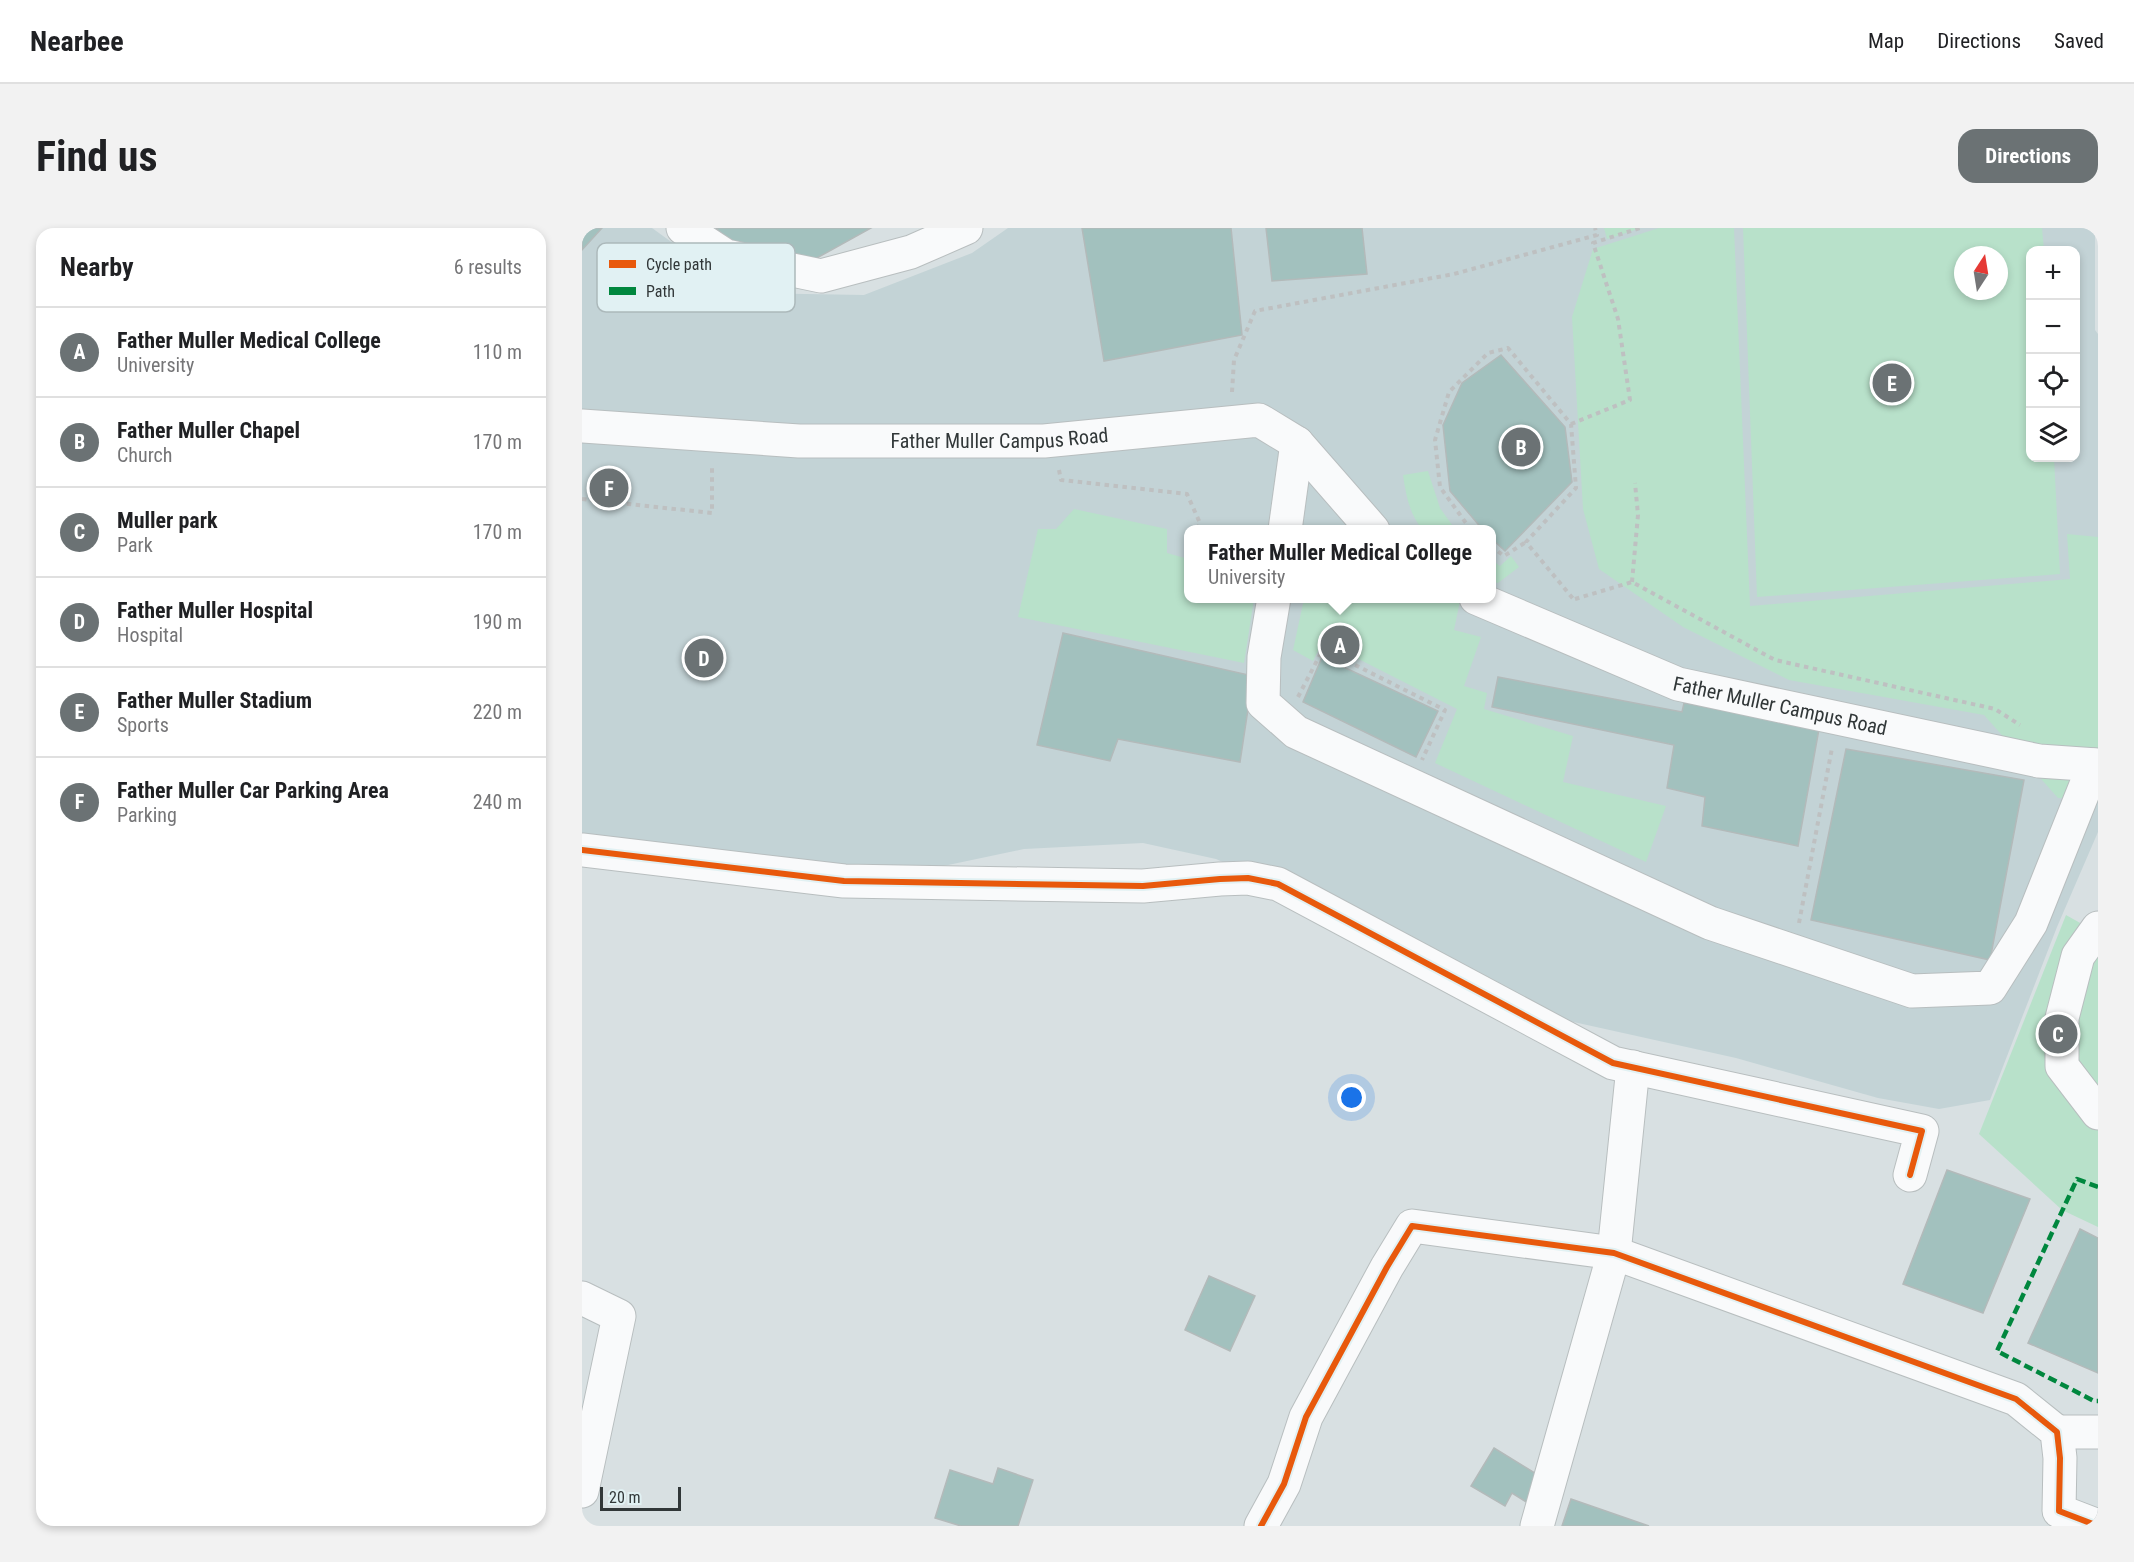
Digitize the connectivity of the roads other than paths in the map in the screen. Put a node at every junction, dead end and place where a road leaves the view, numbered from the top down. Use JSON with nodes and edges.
{"nodes":[{"id":1,"x":683,"y":228,"type":"edge"},
{"id":2,"x":966,"y":228,"type":"edge"},
{"id":3,"x":706,"y":243,"type":"edge"},
{"id":4,"x":795,"y":271,"type":"edge"},
{"id":5,"x":582,"y":426,"type":"edge"},
{"id":6,"x":1297,"y":443,"type":"junction"},
{"id":7,"x":1287,"y":525,"type":"edge"},
{"id":8,"x":1369,"y":525,"type":"edge"},
{"id":9,"x":1273,"y":603,"type":"edge"},
{"id":10,"x":1488,"y":603,"type":"edge"},
{"id":11,"x":2096,"y":765,"type":"edge"},
{"id":12,"x":582,"y":850,"type":"edge"},
{"id":13,"x":2098,"y":928,"type":"edge"},
{"id":14,"x":1633,"y":1067,"type":"junction"},
{"id":15,"x":2098,"y":1113,"type":"edge"},
{"id":16,"x":1910,"y":1175,"type":"dead end"},
{"id":17,"x":1614,"y":1253,"type":"junction"},
{"id":18,"x":582,"y":1298,"type":"edge"},
{"id":19,"x":2056,"y":1432,"type":"junction"},
{"id":20,"x":2098,"y":1432,"type":"edge"},
{"id":21,"x":582,"y":1491,"type":"edge"},
{"id":22,"x":1261,"y":1526,"type":"edge"},
{"id":23,"x":1537,"y":1526,"type":"edge"},
{"id":24,"x":2098,"y":1526,"type":"edge"}],
"edges":[{"from":1,"to":3,"type":"street"},
{"from":2,"to":4,"type":"street"},
{"from":5,"to":6,"type":"street","name":"Father Muller Campus Road"},
{"from":6,"to":7,"type":"street"},
{"from":6,"to":8,"type":"street","name":"Father Muller Campus Road"},
{"from":9,"to":11,"type":"street"},
{"from":10,"to":11,"type":"street","name":"Father Muller Campus Road"},
{"from":12,"to":14,"type":"street"},
{"from":13,"to":15,"type":"street"},
{"from":14,"to":16,"type":"street"},
{"from":14,"to":17,"type":"street"},
{"from":17,"to":19,"type":"street"},
{"from":17,"to":22,"type":"street"},
{"from":17,"to":23,"type":"street"},
{"from":18,"to":21,"type":"street"},
{"from":19,"to":20,"type":"street"},
{"from":19,"to":24,"type":"street"}]}
